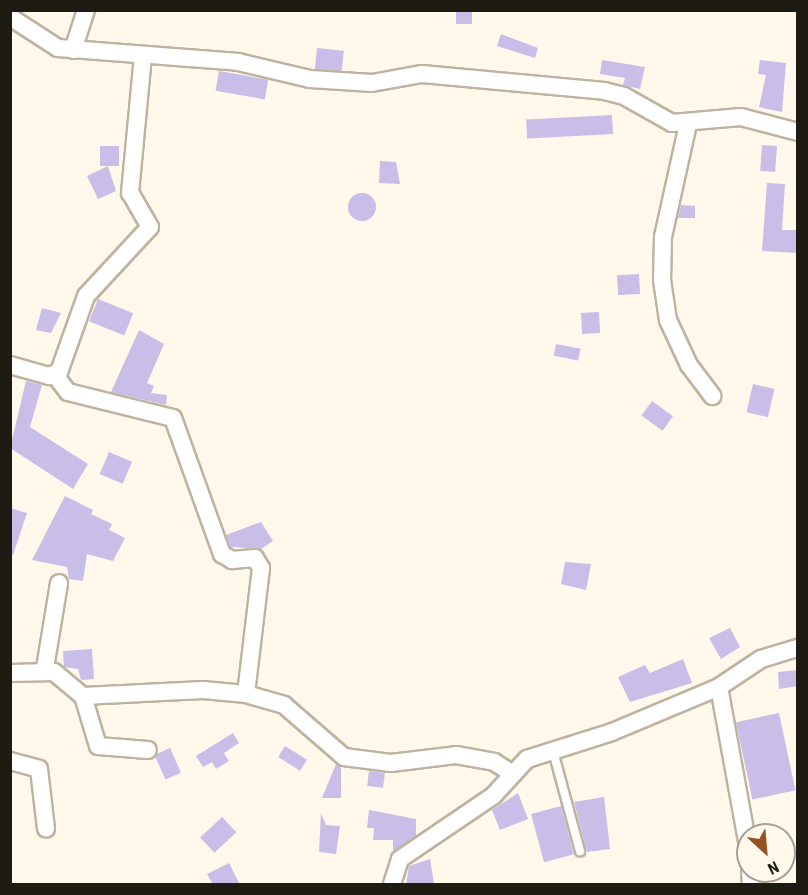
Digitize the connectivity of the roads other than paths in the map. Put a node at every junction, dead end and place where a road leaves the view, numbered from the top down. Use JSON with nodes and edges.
{"nodes":[{"id":1,"x":86,"y":10,"type":"edge"},
{"id":2,"x":10,"y":17,"type":"edge"},
{"id":3,"x":73,"y":50,"type":"junction"},
{"id":4,"x":142,"y":56,"type":"junction"},
{"id":5,"x":688,"y":124,"type":"junction"},
{"id":6,"x":798,"y":132,"type":"edge"},
{"id":7,"x":10,"y":365,"type":"edge"},
{"id":8,"x":55,"y":375,"type":"junction"},
{"id":9,"x":712,"y":396,"type":"dead end"},
{"id":10,"x":59,"y":583,"type":"dead end"},
{"id":11,"x":798,"y":648,"type":"edge"},
{"id":12,"x":45,"y":668,"type":"junction"},
{"id":13,"x":10,"y":673,"type":"edge"},
{"id":14,"x":719,"y":687,"type":"junction"},
{"id":15,"x":246,"y":694,"type":"junction"},
{"id":16,"x":83,"y":696,"type":"junction"},
{"id":17,"x":148,"y":750,"type":"dead end"},
{"id":18,"x":553,"y":751,"type":"junction"},
{"id":19,"x":10,"y":761,"type":"edge"},
{"id":20,"x":510,"y":772,"type":"junction"},
{"id":21,"x":744,"y":823,"type":"edge"},
{"id":22,"x":46,"y":830,"type":"dead end"},
{"id":23,"x":580,"y":851,"type":"dead end"},
{"id":24,"x":392,"y":885,"type":"edge"}],
"edges":[{"from":1,"to":3,"type":"street"},
{"from":2,"to":3,"type":"street"},
{"from":3,"to":4,"type":"street"},
{"from":4,"to":5,"type":"street"},
{"from":4,"to":8,"type":"street"},
{"from":5,"to":6,"type":"street"},
{"from":5,"to":9,"type":"street"},
{"from":7,"to":8,"type":"street"},
{"from":8,"to":15,"type":"street"},
{"from":10,"to":12,"type":"street"},
{"from":11,"to":14,"type":"street"},
{"from":12,"to":13,"type":"street"},
{"from":12,"to":16,"type":"street"},
{"from":14,"to":18,"type":"street"},
{"from":14,"to":21,"type":"street"},
{"from":15,"to":16,"type":"street"},
{"from":15,"to":20,"type":"street"},
{"from":16,"to":17,"type":"street"},
{"from":18,"to":20,"type":"street"},
{"from":18,"to":23,"type":"lane"},
{"from":19,"to":22,"type":"street"},
{"from":20,"to":24,"type":"street"}]}
